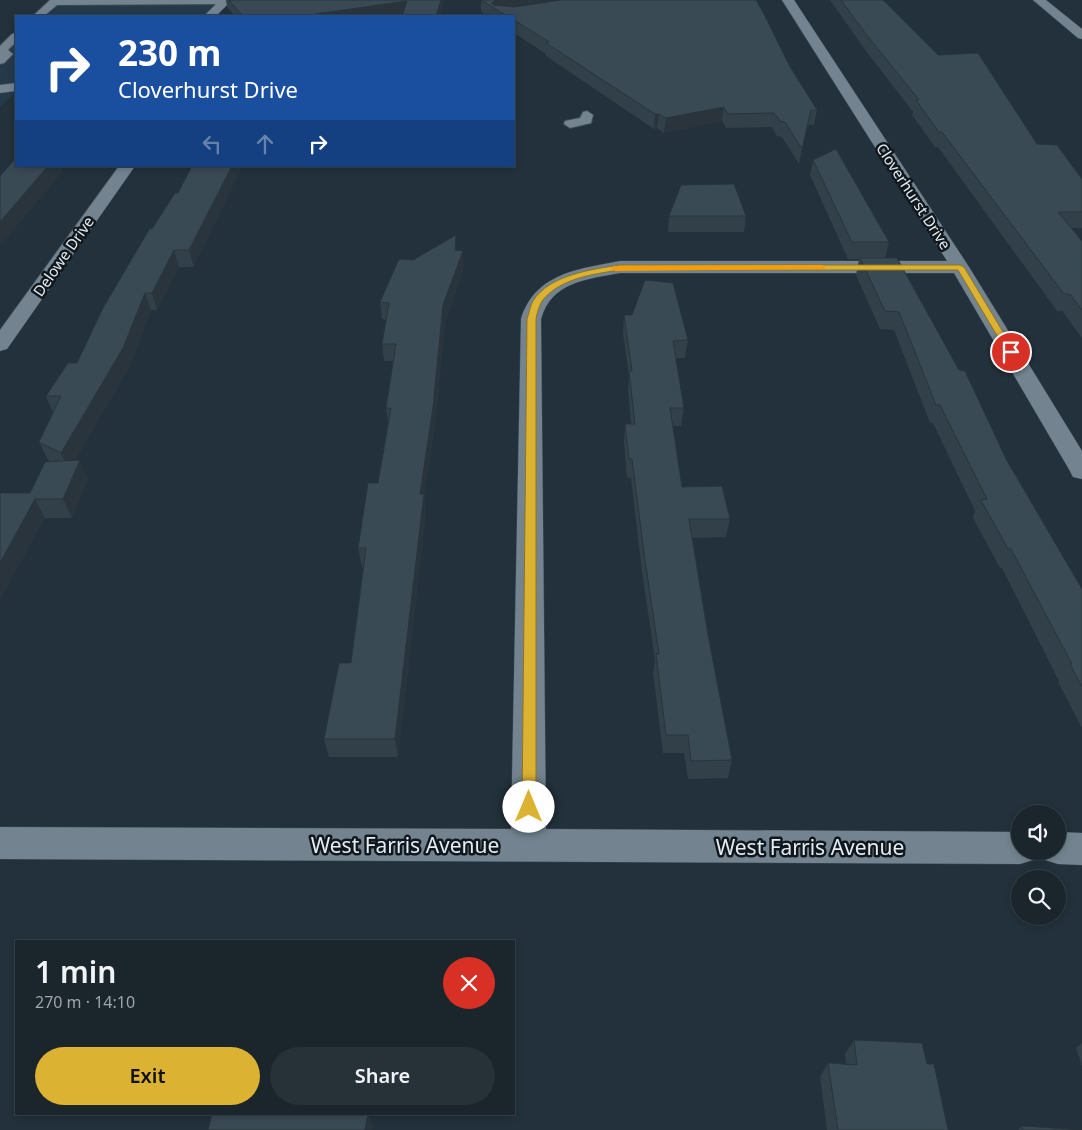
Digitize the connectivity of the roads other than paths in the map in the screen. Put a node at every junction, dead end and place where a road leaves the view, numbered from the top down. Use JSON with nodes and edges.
{"nodes":[{"id":1,"x":225,"y":0,"type":"edge"},
{"id":2,"x":788,"y":0,"type":"edge"},
{"id":3,"x":1039,"y":0,"type":"edge"},
{"id":4,"x":39,"y":15,"type":"edge"},
{"id":5,"x":211,"y":15,"type":"edge"},
{"id":6,"x":1082,"y":34,"type":"edge"},
{"id":7,"x":15,"y":37,"type":"edge"},
{"id":8,"x":0,"y":61,"type":"edge"},
{"id":9,"x":15,"y":87,"type":"edge"},
{"id":10,"x":0,"y":89,"type":"edge"},
{"id":11,"x":587,"y":116,"type":"dead end"},
{"id":12,"x":570,"y":124,"type":"dead end"},
{"id":13,"x":126,"y":167,"type":"edge"},
{"id":14,"x":960,"y":267,"type":"junction"},
{"id":15,"x":0,"y":345,"type":"edge"},
{"id":16,"x":1082,"y":471,"type":"edge"},
{"id":17,"x":0,"y":843,"type":"edge"},
{"id":18,"x":528,"y":846,"type":"junction"},
{"id":19,"x":1011,"y":848,"type":"edge"},
{"id":20,"x":1066,"y":848,"type":"edge"},
{"id":21,"x":1082,"y":848,"type":"edge"}],
"edges":[{"from":1,"to":4,"type":"lane"},
{"from":1,"to":5,"type":"street"},
{"from":2,"to":14,"type":"street","name":"Cloverhurst Drive"},
{"from":3,"to":6,"type":"street"},
{"from":7,"to":8,"type":"lane"},
{"from":9,"to":10,"type":"street"},
{"from":11,"to":12,"type":"lane"},
{"from":13,"to":15,"type":"street","name":"Delowe Drive"},
{"from":14,"to":16,"type":"street","name":"Cloverhurst Drive"},
{"from":14,"to":18,"type":"street"},
{"from":17,"to":18,"type":"street","name":"West Farris Avenue"},
{"from":18,"to":19,"type":"street","name":"West Farris Avenue"},
{"from":20,"to":21,"type":"street"}]}
